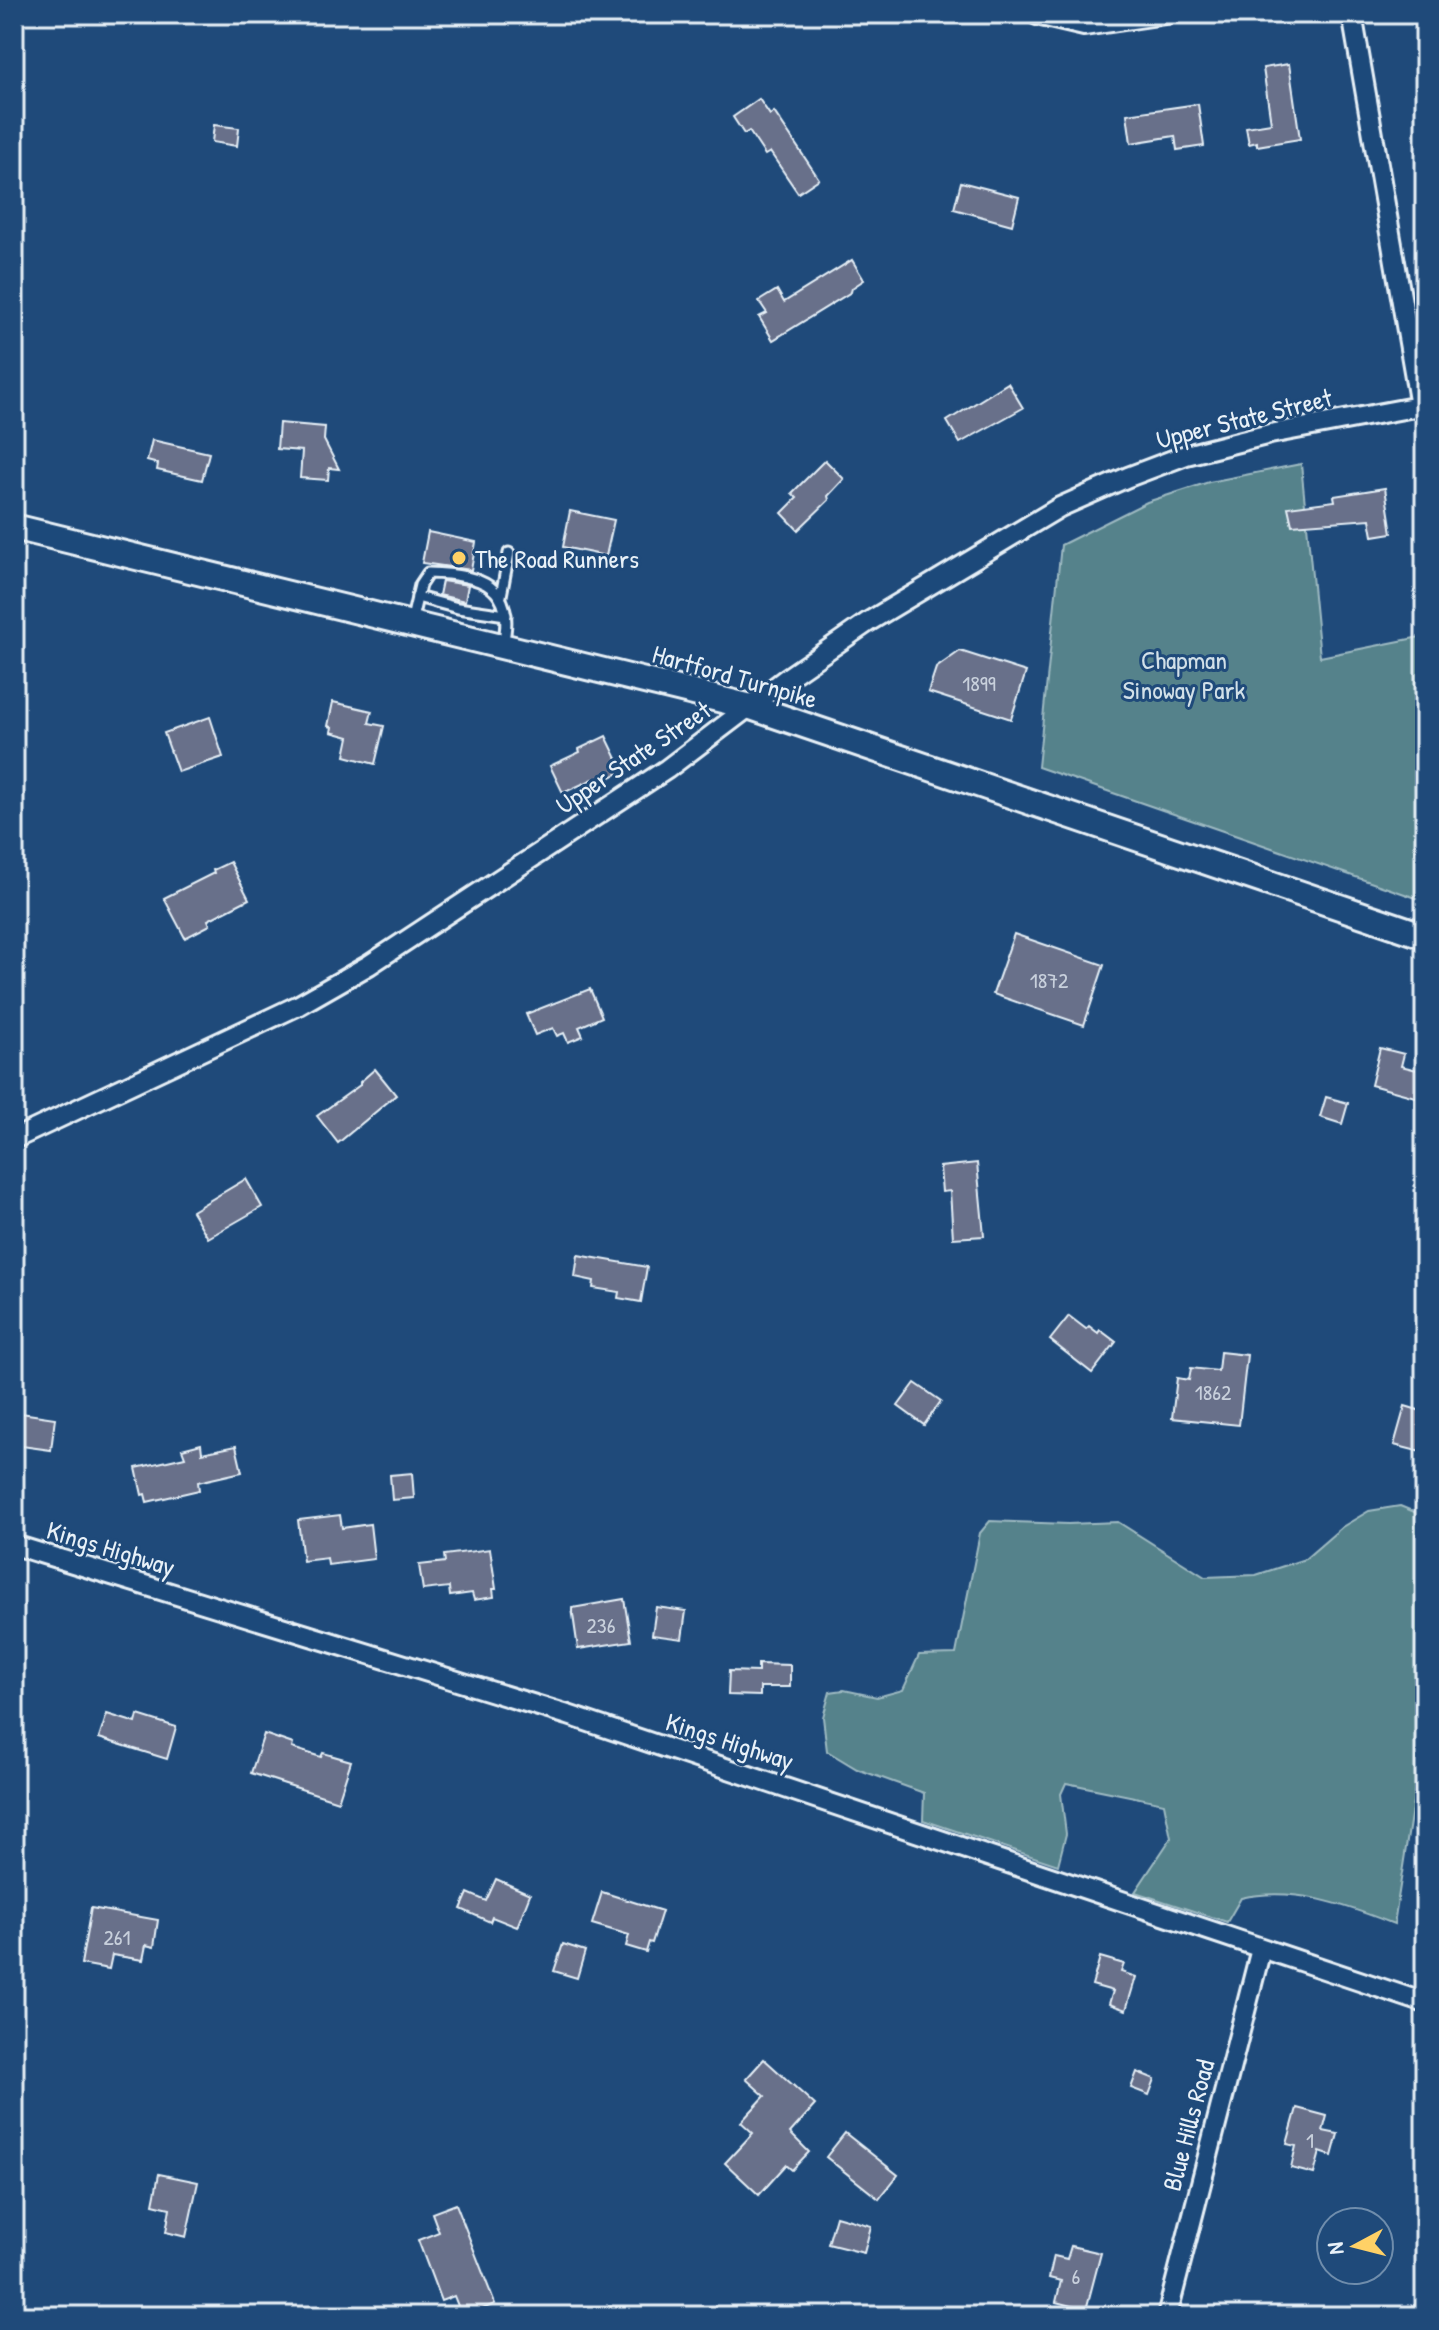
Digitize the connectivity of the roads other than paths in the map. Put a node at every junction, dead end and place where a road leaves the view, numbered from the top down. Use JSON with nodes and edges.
{"nodes":[{"id":1,"x":1165,"y":14,"type":"edge"},
{"id":2,"x":1352,"y":14,"type":"edge"},
{"id":3,"x":1037,"y":15,"type":"edge"},
{"id":4,"x":1423,"y":406,"type":"edge"},
{"id":5,"x":14,"y":527,"type":"edge"},
{"id":6,"x":509,"y":553,"type":"dead end"},
{"id":7,"x":501,"y":596,"type":"junction"},
{"id":8,"x":417,"y":597,"type":"junction"},
{"id":9,"x":506,"y":615,"type":"junction"},
{"id":10,"x":411,"y":623,"type":"junction"},
{"id":11,"x":503,"y":645,"type":"junction"},
{"id":12,"x":751,"y":707,"type":"junction"},
{"id":13,"x":1425,"y":936,"type":"edge"},
{"id":14,"x":14,"y":1139,"type":"edge"},
{"id":15,"x":14,"y":1545,"type":"edge"},
{"id":16,"x":1261,"y":1949,"type":"junction"},
{"id":17,"x":1425,"y":2003,"type":"edge"},
{"id":18,"x":1167,"y":2316,"type":"edge"}],
"edges":[{"from":1,"to":3,"type":"street"},
{"from":2,"to":4,"type":"street"},
{"from":4,"to":12,"type":"street","name":"Upper State Street"},
{"from":5,"to":10,"type":"main road","name":"Hartford Turnpike"},
{"from":6,"to":7,"type":"lane"},
{"from":7,"to":8,"type":"lane"},
{"from":7,"to":9,"type":"lane"},
{"from":8,"to":9,"type":"lane"},
{"from":8,"to":10,"type":"lane"},
{"from":9,"to":11,"type":"lane"},
{"from":10,"to":11,"type":"main road","name":"Hartford Turnpike"},
{"from":11,"to":12,"type":"main road","name":"Hartford Turnpike"},
{"from":12,"to":13,"type":"main road","name":"Hartford Turnpike"},
{"from":12,"to":14,"type":"street","name":"Upper State Street"},
{"from":15,"to":16,"type":"street","name":"Kings Highway"},
{"from":16,"to":17,"type":"street","name":"Kings Highway"},
{"from":16,"to":18,"type":"street","name":"Blue Hills Road"}]}
